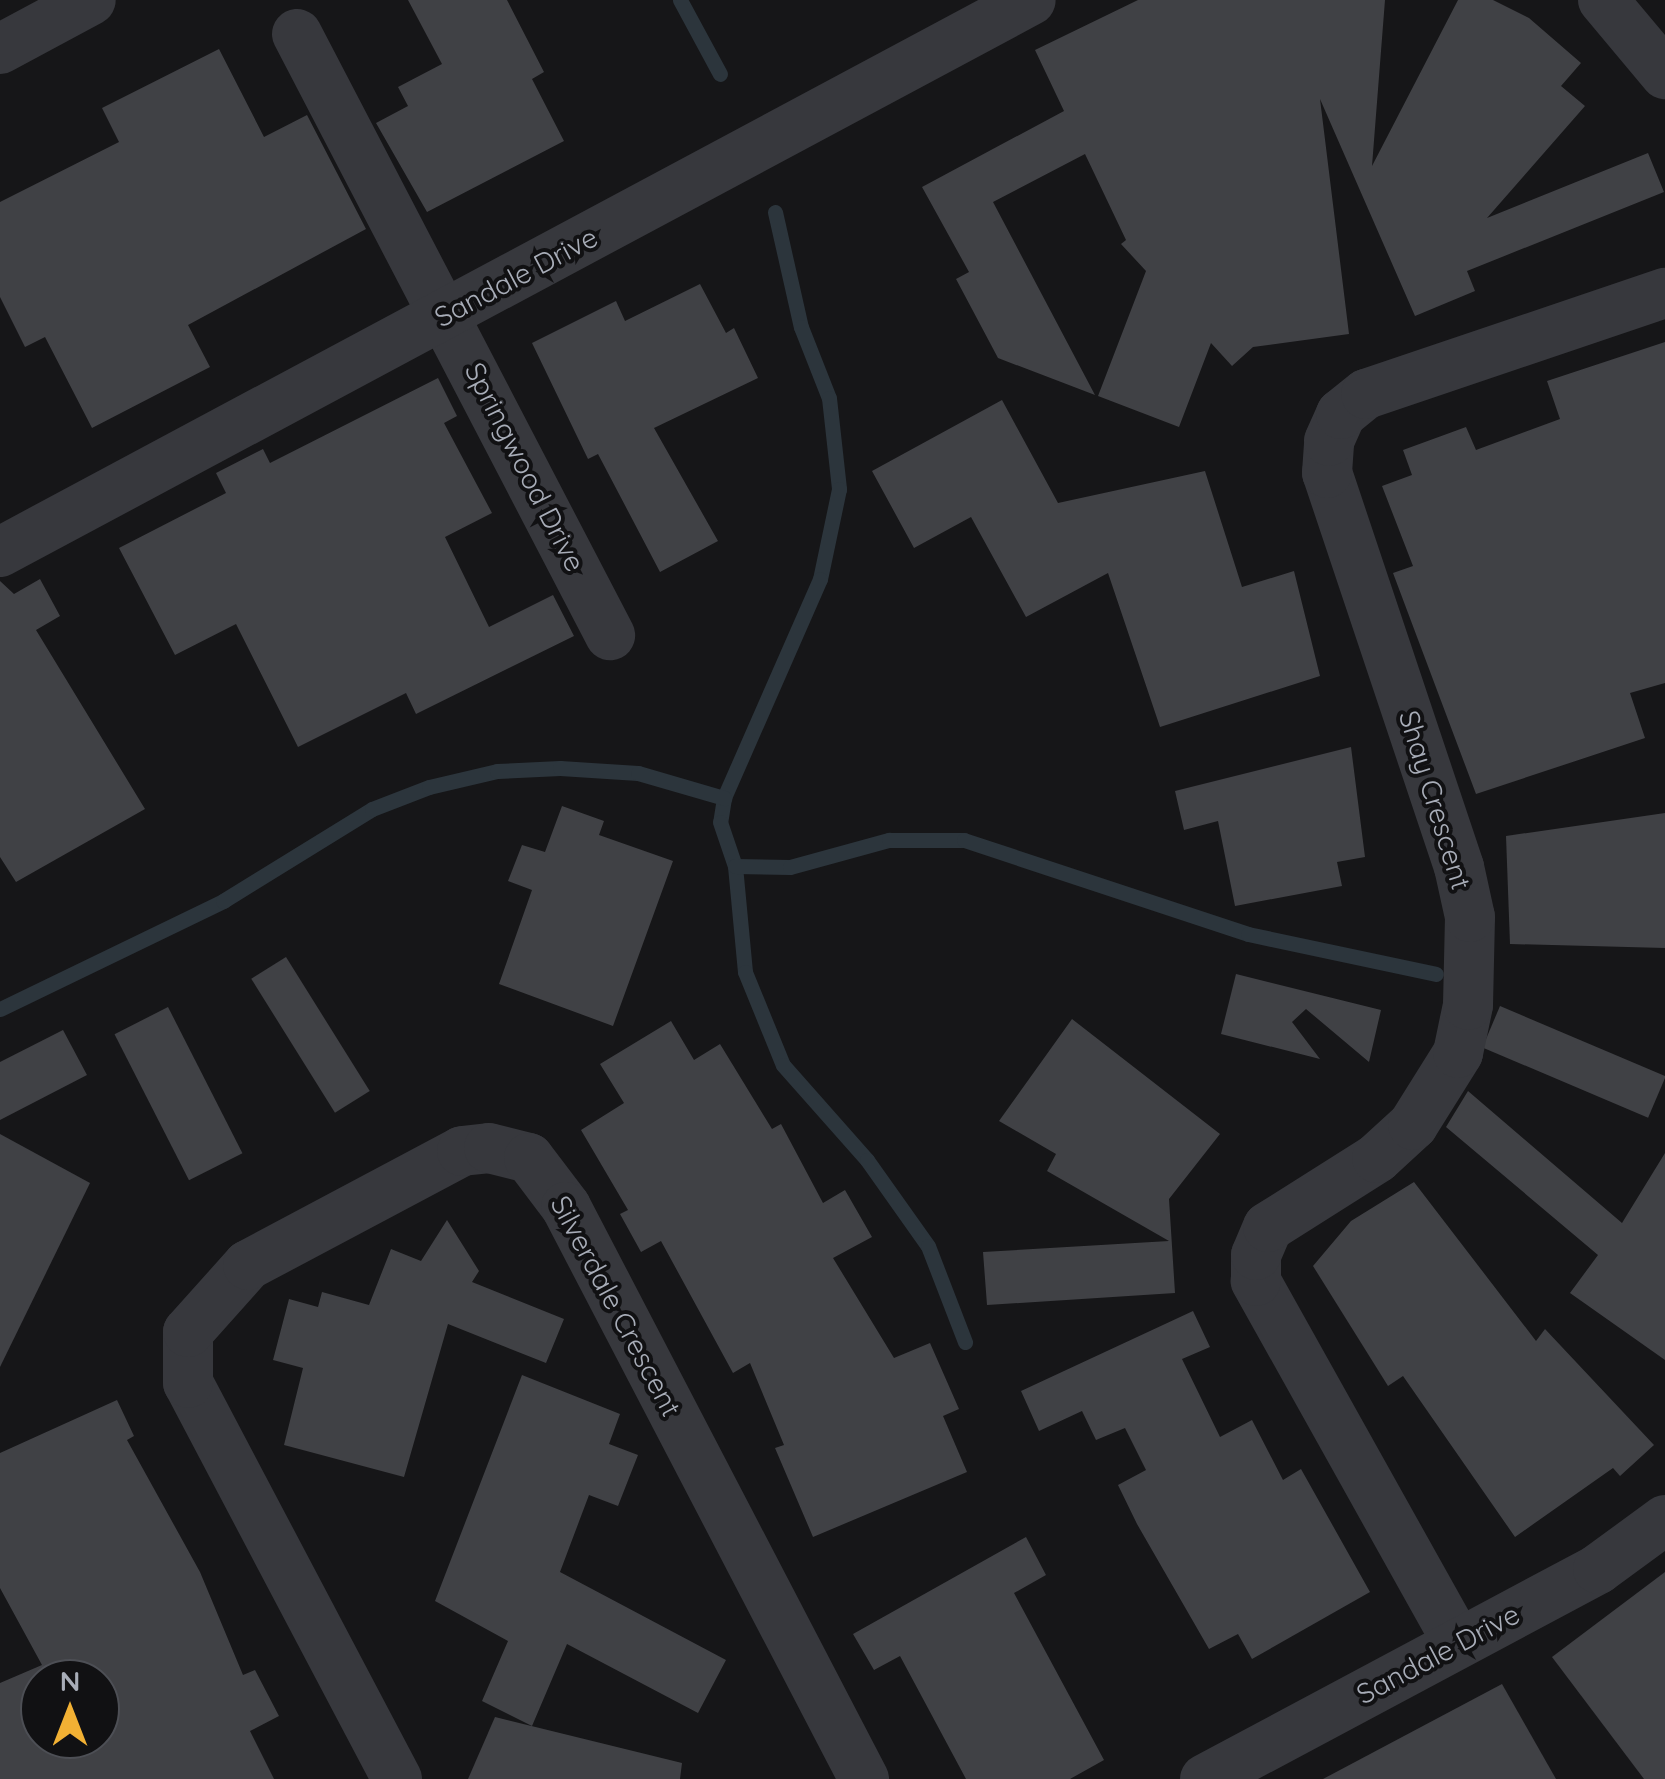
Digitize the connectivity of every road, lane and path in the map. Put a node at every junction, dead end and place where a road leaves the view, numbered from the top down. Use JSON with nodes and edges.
{"nodes":[{"id":1,"x":91,"y":0,"type":"edge"},
{"id":2,"x":1031,"y":0,"type":"edge"},
{"id":3,"x":1603,"y":0,"type":"edge"},
{"id":4,"x":297,"y":34,"type":"dead end"},
{"id":5,"x":0,"y":48,"type":"edge"},
{"id":6,"x":1665,"y":74,"type":"edge"},
{"id":7,"x":1665,"y":293,"type":"edge"},
{"id":8,"x":447,"y":314,"type":"junction"},
{"id":9,"x":0,"y":552,"type":"edge"},
{"id":10,"x":610,"y":635,"type":"dead end"},
{"id":11,"x":1665,"y":1520,"type":"edge"},
{"id":12,"x":1458,"y":1643,"type":"junction"},
{"id":13,"x":397,"y":1779,"type":"edge"},
{"id":14,"x":864,"y":1779,"type":"edge"},
{"id":15,"x":1205,"y":1779,"type":"edge"}],
"edges":[{"from":1,"to":5,"type":"street"},
{"from":2,"to":8,"type":"street","name":"Sandale Drive"},
{"from":3,"to":6,"type":"street"},
{"from":4,"to":8,"type":"street","name":"Springwood Drive"},
{"from":7,"to":12,"type":"street","name":"Shay Crescent"},
{"from":8,"to":9,"type":"street","name":"Sandale Drive"},
{"from":8,"to":10,"type":"street","name":"Springwood Drive"},
{"from":11,"to":12,"type":"street","name":"Sandale Drive"},
{"from":12,"to":15,"type":"street","name":"Sandale Drive"},
{"from":13,"to":14,"type":"street","name":"Silverdale Crescent"}]}
